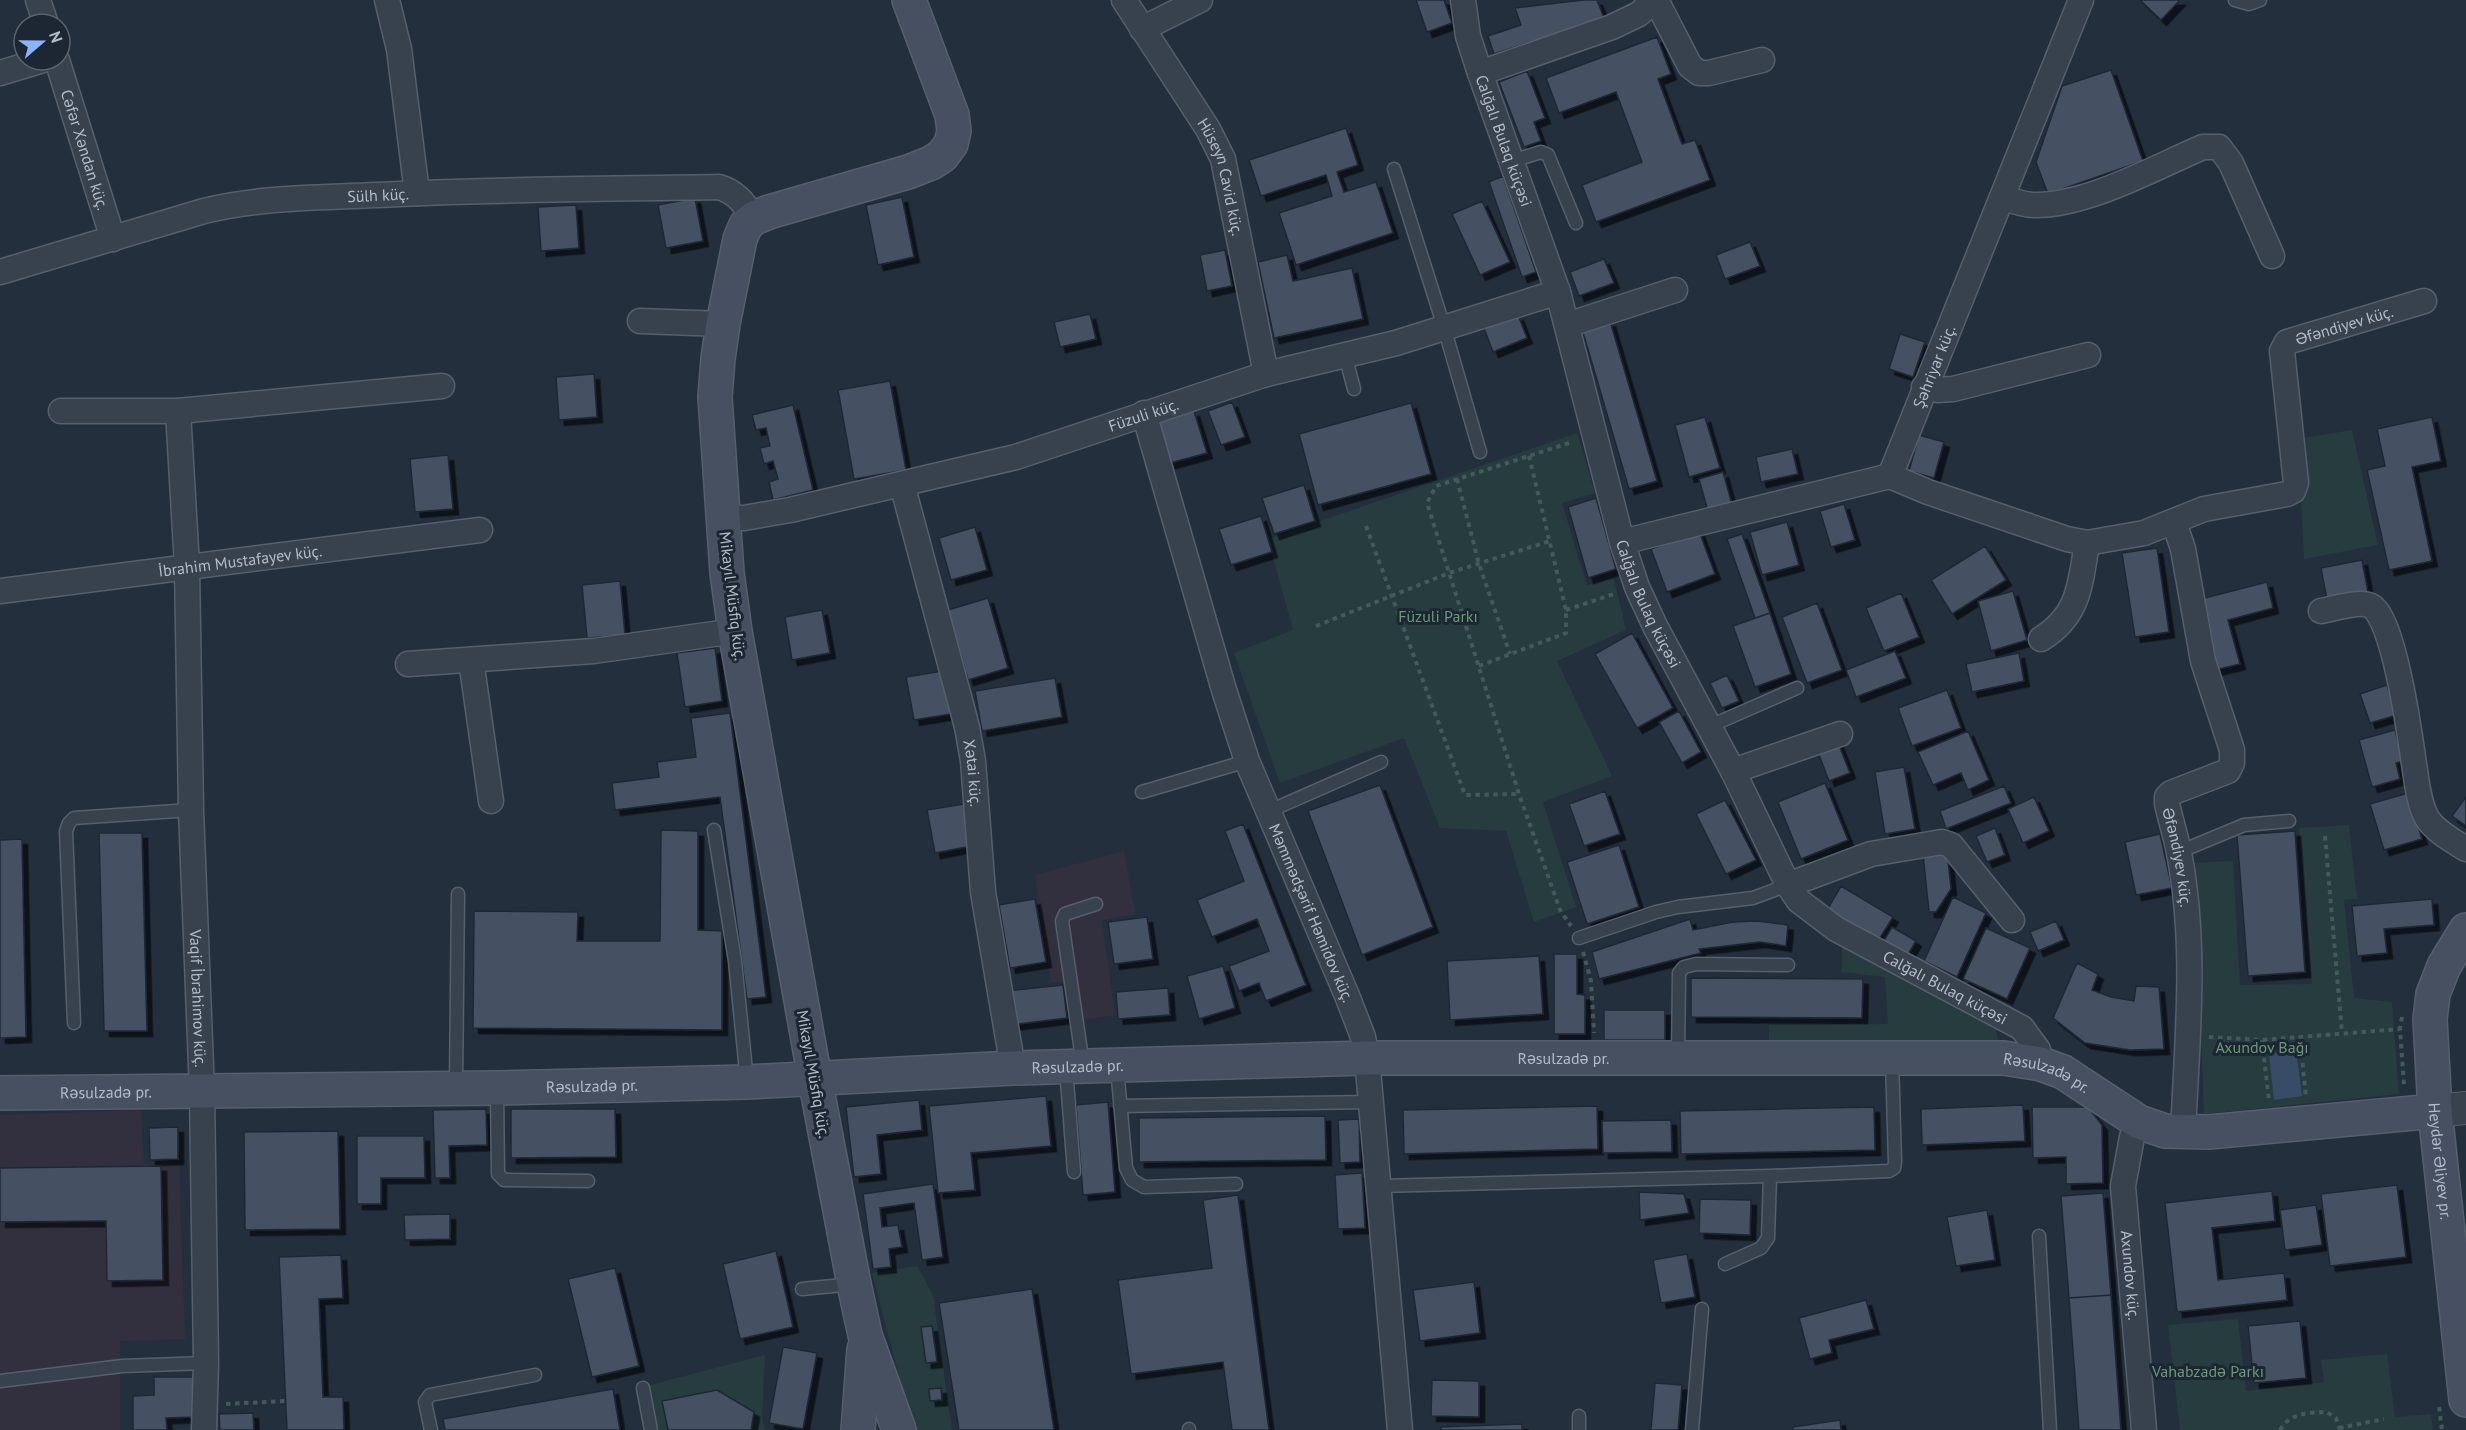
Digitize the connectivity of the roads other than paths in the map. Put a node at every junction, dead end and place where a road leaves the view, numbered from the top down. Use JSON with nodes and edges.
{"nodes":[{"id":1,"x":387,"y":0,"type":"edge"},
{"id":2,"x":909,"y":0,"type":"edge"},
{"id":3,"x":1124,"y":0,"type":"edge"},
{"id":4,"x":1200,"y":0,"type":"edge"},
{"id":5,"x":1463,"y":0,"type":"edge"},
{"id":6,"x":1655,"y":0,"type":"edge"},
{"id":7,"x":2081,"y":0,"type":"edge"},
{"id":8,"x":2235,"y":0,"type":"edge"},
{"id":9,"x":2260,"y":0,"type":"edge"},
{"id":10,"x":1142,"y":29,"type":"junction"},
{"id":11,"x":1762,"y":60,"type":"dead end"},
{"id":12,"x":61,"y":72,"type":"edge"},
{"id":13,"x":1480,"y":73,"type":"junction"},
{"id":14,"x":1512,"y":161,"type":"junction"},
{"id":15,"x":1394,"y":170,"type":"dead end"},
{"id":16,"x":417,"y":193,"type":"junction"},
{"id":17,"x":2002,"y":198,"type":"junction"},
{"id":18,"x":754,"y":218,"type":"junction"},
{"id":19,"x":1576,"y":223,"type":"dead end"},
{"id":20,"x":113,"y":239,"type":"junction"},
{"id":21,"x":2272,"y":255,"type":"dead end"},
{"id":22,"x":0,"y":272,"type":"edge"},
{"id":23,"x":1675,"y":290,"type":"dead end"},
{"id":24,"x":1558,"y":292,"type":"junction"},
{"id":25,"x":2424,"y":301,"type":"dead end"},
{"id":26,"x":640,"y":321,"type":"dead end"},
{"id":27,"x":723,"y":324,"type":"junction"},
{"id":28,"x":1567,"y":325,"type":"junction"},
{"id":29,"x":1444,"y":327,"type":"junction"},
{"id":30,"x":1345,"y":355,"type":"junction"},
{"id":31,"x":2088,"y":355,"type":"dead end"},
{"id":32,"x":1266,"y":374,"type":"junction"},
{"id":33,"x":442,"y":386,"type":"dead end"},
{"id":34,"x":1924,"y":387,"type":"junction"},
{"id":35,"x":1354,"y":388,"type":"dead end"},
{"id":36,"x":61,"y":411,"type":"dead end"},
{"id":37,"x":178,"y":411,"type":"junction"},
{"id":38,"x":1144,"y":413,"type":"junction"},
{"id":39,"x":1480,"y":452,"type":"dead end"},
{"id":40,"x":1890,"y":476,"type":"junction"},
{"id":41,"x":902,"y":484,"type":"junction"},
{"id":42,"x":723,"y":518,"type":"junction"},
{"id":43,"x":2174,"y":522,"type":"junction"},
{"id":44,"x":480,"y":530,"type":"dead end"},
{"id":45,"x":1622,"y":542,"type":"junction"},
{"id":46,"x":2087,"y":543,"type":"junction"},
{"id":47,"x":187,"y":566,"type":"junction"},
{"id":48,"x":0,"y":591,"type":"edge"},
{"id":49,"x":2321,"y":611,"type":"dead end"},
{"id":50,"x":735,"y":631,"type":"junction"},
{"id":51,"x":2041,"y":639,"type":"dead end"},
{"id":52,"x":471,"y":660,"type":"junction"},
{"id":53,"x":408,"y":664,"type":"dead end"},
{"id":54,"x":1797,"y":688,"type":"dead end"},
{"id":55,"x":1710,"y":726,"type":"junction"},
{"id":56,"x":1840,"y":734,"type":"dead end"},
{"id":57,"x":1247,"y":761,"type":"junction"},
{"id":58,"x":1381,"y":762,"type":"dead end"},
{"id":59,"x":1733,"y":771,"type":"junction"},
{"id":60,"x":1142,"y":792,"type":"dead end"},
{"id":61,"x":491,"y":801,"type":"dead end"},
{"id":62,"x":191,"y":810,"type":"junction"},
{"id":63,"x":1267,"y":812,"type":"junction"},
{"id":64,"x":2289,"y":820,"type":"dead end"},
{"id":65,"x":714,"y":830,"type":"dead end"},
{"id":66,"x":2466,"y":849,"type":"edge"},
{"id":67,"x":2179,"y":852,"type":"junction"},
{"id":68,"x":1788,"y":885,"type":"junction"},
{"id":69,"x":458,"y":894,"type":"dead end"},
{"id":70,"x":1096,"y":904,"type":"dead end"},
{"id":71,"x":2012,"y":920,"type":"dead end"},
{"id":72,"x":2466,"y":930,"type":"edge"},
{"id":73,"x":1579,"y":938,"type":"road end"},
{"id":74,"x":1788,"y":965,"type":"dead end"},
{"id":75,"x":74,"y":1023,"type":"dead end"},
{"id":76,"x":1367,"y":1058,"type":"junction"},
{"id":77,"x":1678,"y":1058,"type":"junction"},
{"id":78,"x":1892,"y":1060,"type":"junction"},
{"id":79,"x":2041,"y":1064,"type":"junction"},
{"id":80,"x":1117,"y":1065,"type":"junction"},
{"id":81,"x":1074,"y":1066,"type":"junction"},
{"id":82,"x":1013,"y":1068,"type":"junction"},
{"id":83,"x":815,"y":1079,"type":"junction"},
{"id":84,"x":747,"y":1082,"type":"junction"},
{"id":85,"x":456,"y":1088,"type":"junction"},
{"id":86,"x":497,"y":1088,"type":"junction"},
{"id":87,"x":202,"y":1092,"type":"junction"},
{"id":88,"x":0,"y":1093,"type":"edge"},
{"id":89,"x":1371,"y":1102,"type":"junction"},
{"id":90,"x":1120,"y":1106,"type":"junction"},
{"id":91,"x":2451,"y":1109,"type":"edge"},
{"id":92,"x":2139,"y":1122,"type":"junction"},
{"id":93,"x":2183,"y":1133,"type":"junction"},
{"id":94,"x":1074,"y":1173,"type":"dead end"},
{"id":95,"x":1770,"y":1176,"type":"junction"},
{"id":96,"x":588,"y":1180,"type":"dead end"},
{"id":97,"x":1236,"y":1184,"type":"dead end"},
{"id":98,"x":1378,"y":1186,"type":"junction"},
{"id":99,"x":2039,"y":1236,"type":"dead end"},
{"id":100,"x":1725,"y":1264,"type":"dead end"},
{"id":101,"x":854,"y":1284,"type":"junction"},
{"id":102,"x":802,"y":1289,"type":"dead end"},
{"id":103,"x":1702,"y":1309,"type":"dead end"},
{"id":104,"x":865,"y":1335,"type":"junction"},
{"id":105,"x":206,"y":1363,"type":"junction"},
{"id":106,"x":535,"y":1375,"type":"dead end"},
{"id":107,"x":0,"y":1381,"type":"edge"},
{"id":108,"x":643,"y":1388,"type":"dead end"},
{"id":109,"x":2466,"y":1400,"type":"edge"},
{"id":110,"x":1580,"y":1416,"type":"dead end"},
{"id":111,"x":204,"y":1430,"type":"edge"},
{"id":112,"x":431,"y":1430,"type":"edge"},
{"id":113,"x":651,"y":1430,"type":"edge"},
{"id":114,"x":859,"y":1430,"type":"edge"},
{"id":115,"x":898,"y":1430,"type":"edge"},
{"id":116,"x":1400,"y":1430,"type":"edge"},
{"id":117,"x":1579,"y":1430,"type":"edge"},
{"id":118,"x":1692,"y":1430,"type":"edge"},
{"id":119,"x":2050,"y":1430,"type":"edge"},
{"id":120,"x":2144,"y":1430,"type":"edge"}],
"edges":[{"from":1,"to":16,"type":"street"},
{"from":2,"to":18,"type":"main road"},
{"from":3,"to":10,"type":"street","name":"Hüseyn Cavid küç."},
{"from":4,"to":10,"type":"street"},
{"from":5,"to":13,"type":"street","name":"Calğalı Bulaq küçəsi"},
{"from":6,"to":11,"type":"street"},
{"from":6,"to":13,"type":"street"},
{"from":7,"to":17,"type":"street","name":"Şəhriyar küç."},
{"from":8,"to":9,"type":"lane"},
{"from":10,"to":32,"type":"street","name":"Hüseyn Cavid küç."},
{"from":12,"to":20,"type":"street","name":"Cəfər Xəndan küç."},
{"from":13,"to":14,"type":"street","name":"Calğalı Bulaq küçəsi"},
{"from":14,"to":19,"type":"lane"},
{"from":14,"to":24,"type":"street","name":"Calğalı Bulaq küçəsi"},
{"from":15,"to":29,"type":"lane"},
{"from":16,"to":18,"type":"street","name":"Sülh küç."},
{"from":16,"to":20,"type":"street","name":"Sülh küç."},
{"from":17,"to":21,"type":"street"},
{"from":17,"to":34,"type":"street","name":"Şəhriyar küç."},
{"from":18,"to":27,"type":"main road","name":"Mikayıl Müsfiq küç."},
{"from":20,"to":22,"type":"street","name":"Sülh küç."},
{"from":23,"to":28,"type":"street"},
{"from":24,"to":28,"type":"street","name":"Calğalı Bulaq küçəsi"},
{"from":24,"to":29,"type":"street","name":"Füzuli küç."},
{"from":25,"to":43,"type":"street","name":"Əfəndiyev küç."},
{"from":26,"to":27,"type":"street"},
{"from":27,"to":42,"type":"main road","name":"Mikayıl Müsfiq küç."},
{"from":28,"to":45,"type":"street","name":"Calğalı Bulaq küçəsi"},
{"from":29,"to":30,"type":"street","name":"Füzuli küç."},
{"from":29,"to":39,"type":"lane"},
{"from":30,"to":32,"type":"street","name":"Füzuli küç."},
{"from":30,"to":35,"type":"lane"},
{"from":31,"to":34,"type":"street"},
{"from":32,"to":38,"type":"street","name":"Füzuli küç."},
{"from":33,"to":37,"type":"street"},
{"from":34,"to":40,"type":"street","name":"Şəhriyar küç."},
{"from":36,"to":37,"type":"street"},
{"from":37,"to":47,"type":"street","name":"Vaqif İbrahimov küç."},
{"from":38,"to":41,"type":"street","name":"Füzuli küç."},
{"from":38,"to":57,"type":"street","name":"Məmmədşərif Həmidov küç."},
{"from":40,"to":45,"type":"street"},
{"from":40,"to":46,"type":"street","name":"Əfəndiyev küç."},
{"from":41,"to":42,"type":"street","name":"Füzuli küç."},
{"from":41,"to":82,"type":"street","name":"Xətai küç."},
{"from":42,"to":50,"type":"main road","name":"Mikayıl Müsfiq küç."},
{"from":43,"to":46,"type":"street","name":"Əfəndiyev küç."},
{"from":43,"to":67,"type":"street","name":"Əfəndiyev küç."},
{"from":44,"to":47,"type":"street","name":"İbrahim Mustafayev küç."},
{"from":45,"to":55,"type":"street","name":"Calğalı Bulaq küçəsi"},
{"from":46,"to":51,"type":"street"},
{"from":47,"to":48,"type":"street","name":"İbrahim Mustafayev küç."},
{"from":47,"to":62,"type":"street","name":"Vaqif İbrahimov küç."},
{"from":49,"to":66,"type":"street"},
{"from":50,"to":52,"type":"street"},
{"from":50,"to":83,"type":"main road","name":"Mikayıl Müsfiq küç."},
{"from":52,"to":53,"type":"street"},
{"from":52,"to":61,"type":"street"},
{"from":54,"to":55,"type":"lane"},
{"from":55,"to":59,"type":"street","name":"Calğalı Bulaq küçəsi"},
{"from":56,"to":59,"type":"street"},
{"from":57,"to":60,"type":"lane"},
{"from":57,"to":63,"type":"street","name":"Məmmədşərif Həmidov küç."},
{"from":58,"to":63,"type":"lane"},
{"from":59,"to":68,"type":"street","name":"Calğalı Bulaq küçəsi"},
{"from":62,"to":75,"type":"lane"},
{"from":62,"to":87,"type":"street","name":"Vaqif İbrahimov küç."},
{"from":63,"to":76,"type":"street","name":"Məmmədşərif Həmidov küç."},
{"from":64,"to":67,"type":"lane"},
{"from":65,"to":84,"type":"lane"},
{"from":67,"to":93,"type":"street","name":"Əfəndiyev küç."},
{"from":68,"to":71,"type":"street"},
{"from":68,"to":73,"type":"lane"},
{"from":68,"to":79,"type":"street","name":"Calğalı Bulaq küçəsi"},
{"from":69,"to":85,"type":"lane"},
{"from":70,"to":81,"type":"lane"},
{"from":72,"to":91,"type":"main road","name":"Heydər Əliyev pr."},
{"from":74,"to":77,"type":"lane"},
{"from":76,"to":77,"type":"main road","name":"Rəsulzadə pr."},
{"from":76,"to":80,"type":"main road","name":"Rəsulzadə pr."},
{"from":76,"to":89,"type":"street","name":"Məmmədşərif Həmidov küç."},
{"from":77,"to":78,"type":"main road","name":"Rəsulzadə pr."},
{"from":78,"to":79,"type":"main road","name":"Rəsulzadə pr."},
{"from":78,"to":95,"type":"lane"},
{"from":79,"to":92,"type":"main road","name":"Rəsulzadə pr."},
{"from":80,"to":81,"type":"main road","name":"Rəsulzadə pr."},
{"from":80,"to":90,"type":"lane"},
{"from":81,"to":82,"type":"main road","name":"Rəsulzadə pr."},
{"from":81,"to":94,"type":"lane"},
{"from":82,"to":83,"type":"main road","name":"Rəsulzadə pr."},
{"from":83,"to":84,"type":"main road","name":"Rəsulzadə pr."},
{"from":83,"to":101,"type":"main road","name":"Mikayıl Müsfiq küç."},
{"from":84,"to":86,"type":"main road","name":"Rəsulzadə pr."},
{"from":85,"to":86,"type":"main road","name":"Rəsulzadə pr."},
{"from":85,"to":87,"type":"main road","name":"Rəsulzadə pr."},
{"from":86,"to":96,"type":"lane"},
{"from":87,"to":88,"type":"main road","name":"Rəsulzadə pr."},
{"from":87,"to":105,"type":"street","name":"Vaqif İbrahimov küç."},
{"from":89,"to":90,"type":"lane"},
{"from":89,"to":98,"type":"street","name":"Məmmədşərif Həmidov küç."},
{"from":90,"to":97,"type":"lane"},
{"from":91,"to":93,"type":"main road","name":"Rəsulzadə pr."},
{"from":91,"to":109,"type":"main road","name":"Heydər Əliyev pr."},
{"from":92,"to":93,"type":"main road","name":"Rəsulzadə pr."},
{"from":92,"to":120,"type":"street","name":"Axundov küç."},
{"from":95,"to":98,"type":"lane"},
{"from":95,"to":100,"type":"lane"},
{"from":98,"to":116,"type":"street","name":"Məmmədşərif Həmidov küç."},
{"from":99,"to":119,"type":"lane"},
{"from":101,"to":102,"type":"lane"},
{"from":101,"to":104,"type":"main road","name":"Mikayıl Müsfiq küç."},
{"from":103,"to":118,"type":"lane"},
{"from":104,"to":114,"type":"main road"},
{"from":104,"to":115,"type":"main road"},
{"from":105,"to":107,"type":"lane"},
{"from":105,"to":111,"type":"street","name":"Vaqif İbrahimov küç."},
{"from":106,"to":112,"type":"lane"},
{"from":108,"to":113,"type":"lane"},
{"from":110,"to":117,"type":"lane"},
{"from":114,"to":115,"type":"main road"}]}
